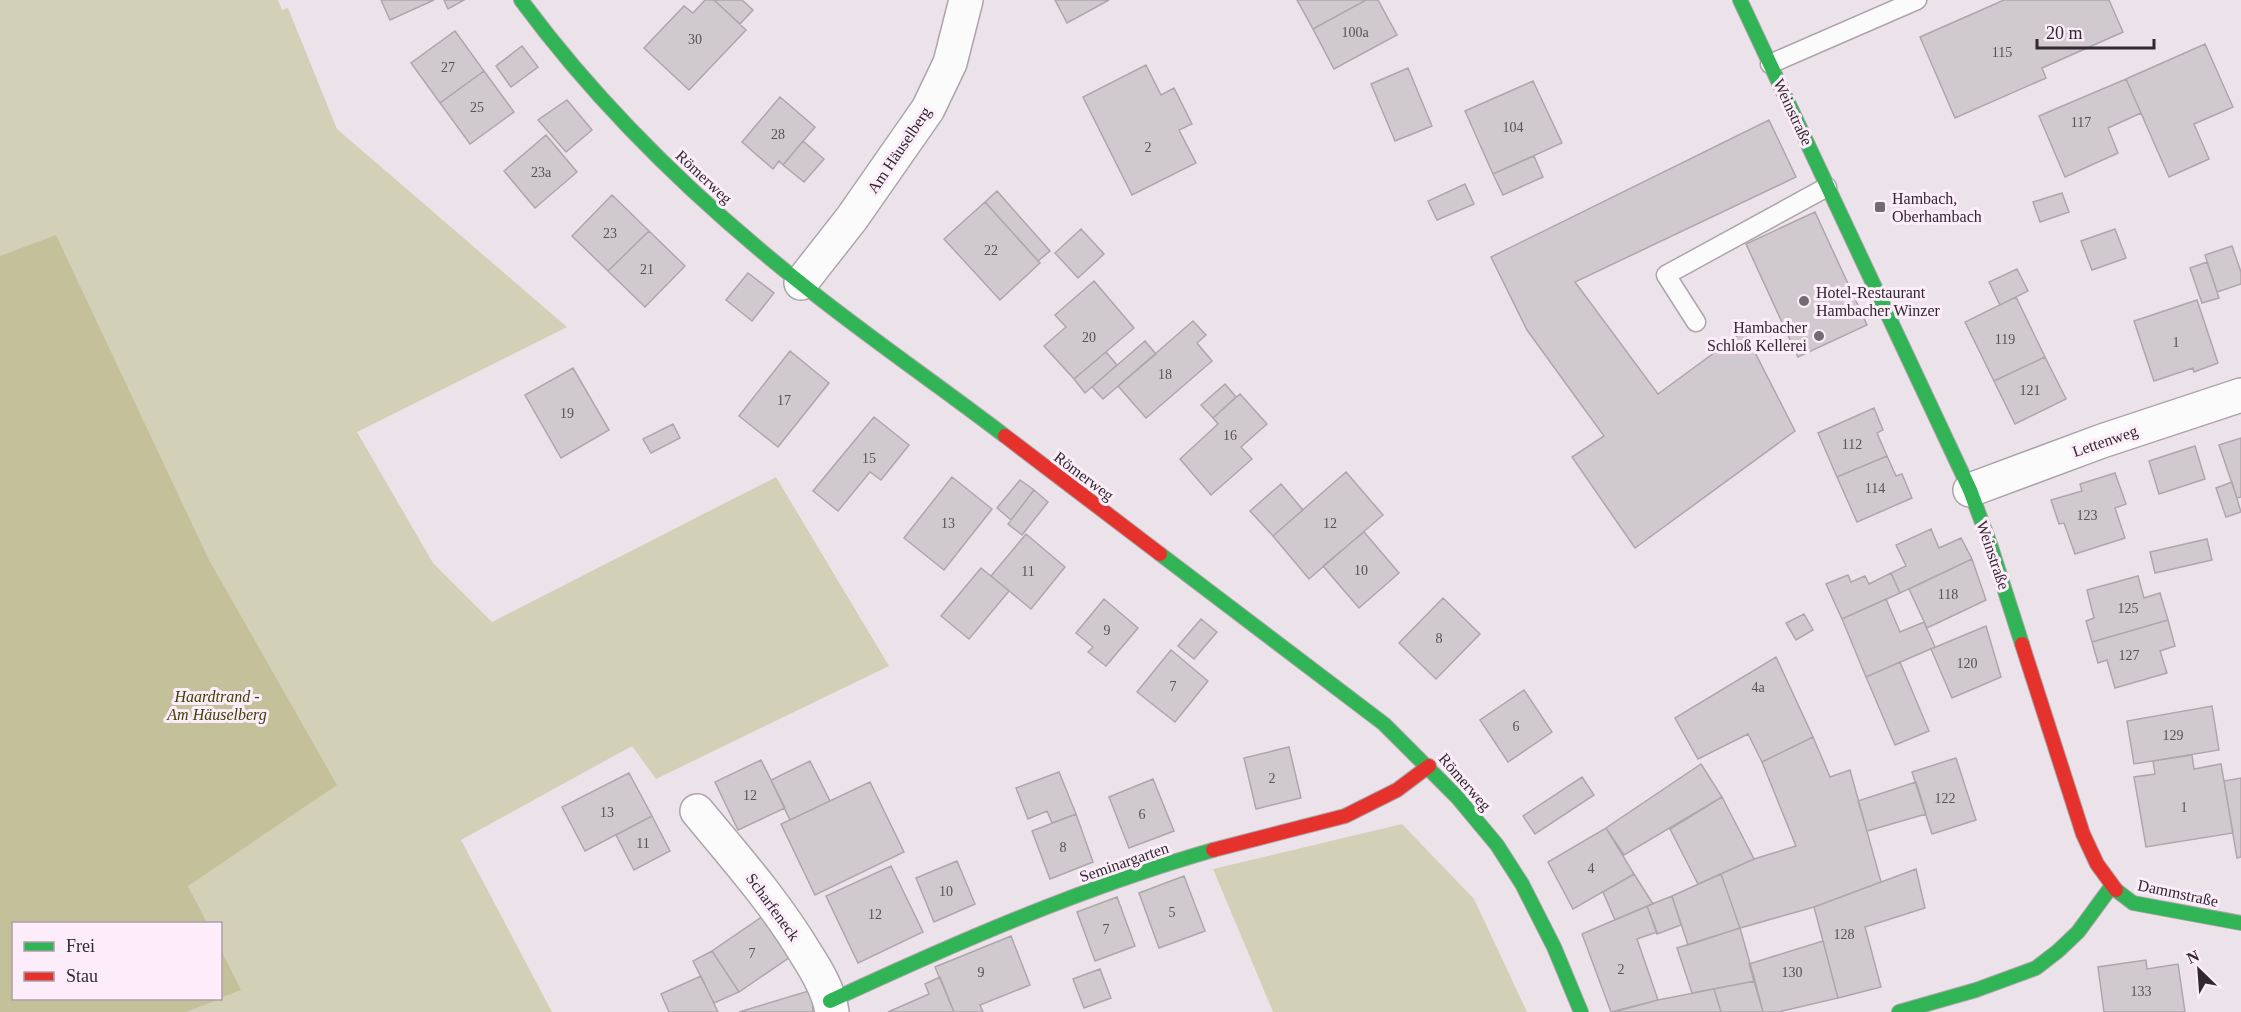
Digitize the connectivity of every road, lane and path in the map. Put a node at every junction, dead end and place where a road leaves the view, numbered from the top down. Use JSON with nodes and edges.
{"nodes":[{"id":1,"x":521,"y":0,"type":"edge"},
{"id":2,"x":966,"y":0,"type":"edge"},
{"id":3,"x":1740,"y":0,"type":"edge"},
{"id":4,"x":1917,"y":0,"type":"edge"},
{"id":5,"x":1770,"y":64,"type":"junction"},
{"id":6,"x":1827,"y":187,"type":"junction"},
{"id":7,"x":801,"y":283,"type":"junction"},
{"id":8,"x":1696,"y":322,"type":"dead end"},
{"id":9,"x":2241,"y":395,"type":"edge"},
{"id":10,"x":1970,"y":490,"type":"junction"},
{"id":11,"x":1429,"y":766,"type":"junction"},
{"id":12,"x":697,"y":811,"type":"dead end"},
{"id":13,"x":2111,"y":887,"type":"junction"},
{"id":14,"x":2241,"y":923,"type":"edge"},
{"id":15,"x":831,"y":1007,"type":"edge"},
{"id":16,"x":1581,"y":1012,"type":"edge"},
{"id":17,"x":1899,"y":1012,"type":"edge"}],
"edges":[{"from":1,"to":7,"type":"street","name":"Römerweg"},
{"from":2,"to":7,"type":"street","name":"Am Häuselberg"},
{"from":3,"to":5,"type":"street","name":"Weinstraße"},
{"from":4,"to":5,"type":"lane"},
{"from":5,"to":6,"type":"street","name":"Weinstraße"},
{"from":6,"to":8,"type":"lane"},
{"from":6,"to":10,"type":"street","name":"Weinstraße"},
{"from":7,"to":11,"type":"street","name":"Römerweg"},
{"from":9,"to":10,"type":"street","name":"Lettenweg"},
{"from":10,"to":13,"type":"street","name":"Weinstraße"},
{"from":11,"to":15,"type":"street","name":"Seminargarten"},
{"from":11,"to":16,"type":"street","name":"Römerweg"},
{"from":12,"to":15,"type":"street","name":"Scharfeneck"},
{"from":13,"to":14,"type":"street","name":"Dammstraße"},
{"from":13,"to":17,"type":"street"}]}
